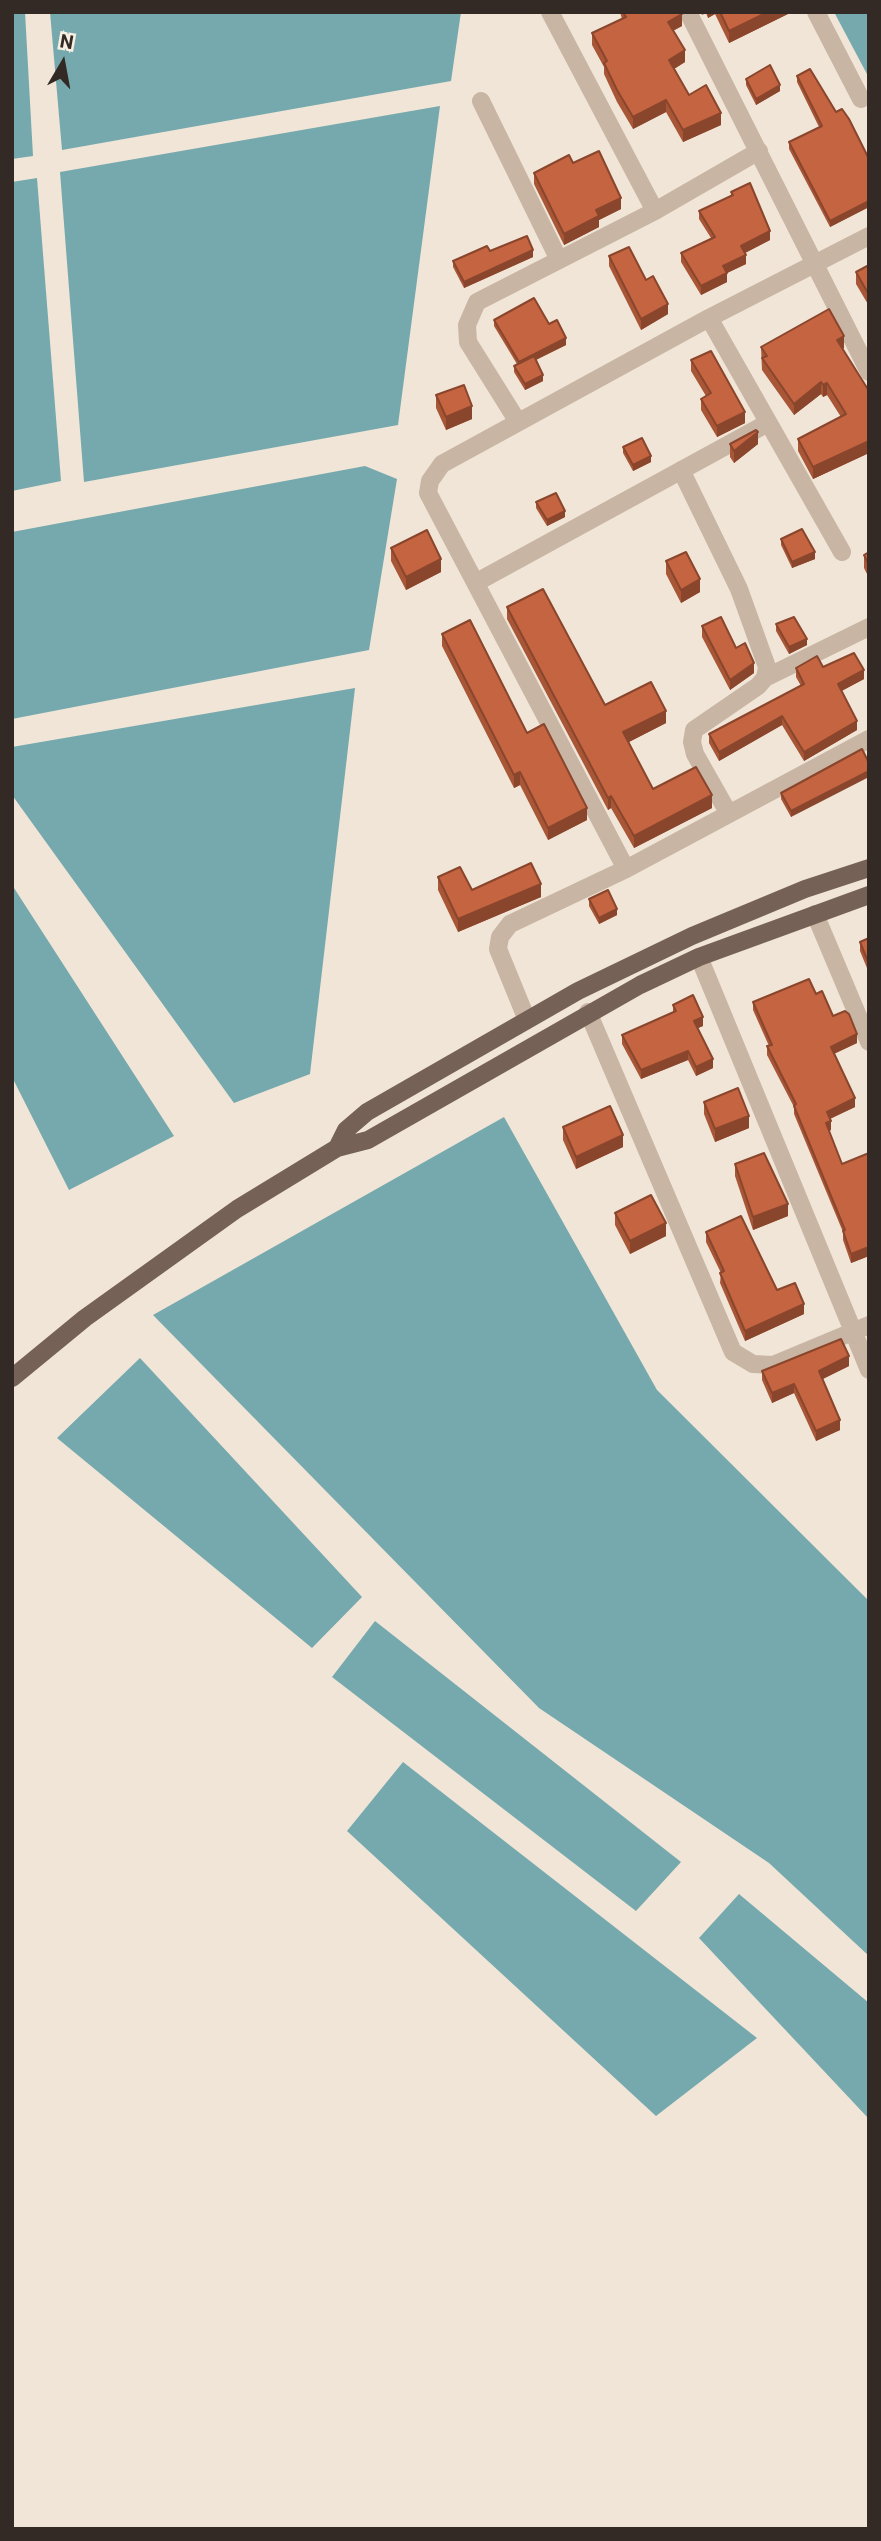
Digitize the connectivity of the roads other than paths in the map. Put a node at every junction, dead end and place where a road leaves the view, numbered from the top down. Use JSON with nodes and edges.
{"nodes":[{"id":1,"x":550,"y":12,"type":"edge"},
{"id":2,"x":688,"y":12,"type":"edge"},
{"id":3,"x":816,"y":12,"type":"edge"},
{"id":4,"x":865,"y":97,"type":"edge"},
{"id":5,"x":481,"y":101,"type":"dead end"},
{"id":6,"x":869,"y":116,"type":"edge"},
{"id":7,"x":759,"y":151,"type":"junction"},
{"id":8,"x":655,"y":211,"type":"junction"},
{"id":9,"x":869,"y":236,"type":"edge"},
{"id":10,"x":559,"y":260,"type":"junction"},
{"id":11,"x":814,"y":263,"type":"junction"},
{"id":12,"x":709,"y":318,"type":"junction"},
{"id":13,"x":867,"y":367,"type":"edge"},
{"id":14,"x":518,"y":422,"type":"junction"},
{"id":15,"x":766,"y":424,"type":"junction"},
{"id":16,"x":681,"y":470,"type":"junction"},
{"id":17,"x":842,"y":552,"type":"dead end"},
{"id":18,"x":477,"y":582,"type":"junction"},
{"id":19,"x":869,"y":627,"type":"edge"},
{"id":20,"x":765,"y":678,"type":"junction"},
{"id":21,"x":869,"y":739,"type":"edge"},
{"id":22,"x":729,"y":814,"type":"junction"},
{"id":23,"x":869,"y":868,"type":"edge"},
{"id":24,"x":626,"y":869,"type":"junction"},
{"id":25,"x":869,"y":895,"type":"edge"},
{"id":26,"x":815,"y":914,"type":"junction"},
{"id":27,"x":699,"y":957,"type":"junction"},
{"id":28,"x":588,"y":1012,"type":"junction"},
{"id":29,"x":527,"y":1020,"type":"junction"},
{"id":30,"x":869,"y":1042,"type":"edge"},
{"id":31,"x":337,"y":1148,"type":"junction"},
{"id":32,"x":861,"y":1328,"type":"edge"},
{"id":33,"x":869,"y":1370,"type":"edge"},
{"id":34,"x":12,"y":1378,"type":"edge"}],
"edges":[{"from":1,"to":8,"type":"street"},
{"from":2,"to":7,"type":"street"},
{"from":3,"to":4,"type":"street"},
{"from":4,"to":6,"type":"street"},
{"from":5,"to":10,"type":"street"},
{"from":7,"to":8,"type":"street"},
{"from":7,"to":11,"type":"street"},
{"from":8,"to":10,"type":"street"},
{"from":9,"to":11,"type":"street"},
{"from":10,"to":14,"type":"street"},
{"from":11,"to":12,"type":"street"},
{"from":11,"to":13,"type":"street"},
{"from":12,"to":14,"type":"street"},
{"from":12,"to":15,"type":"street"},
{"from":14,"to":18,"type":"street"},
{"from":15,"to":16,"type":"street"},
{"from":15,"to":17,"type":"street"},
{"from":16,"to":18,"type":"street"},
{"from":16,"to":20,"type":"street"},
{"from":18,"to":24,"type":"street"},
{"from":19,"to":20,"type":"street"},
{"from":20,"to":22,"type":"street"},
{"from":21,"to":22,"type":"street"},
{"from":22,"to":24,"type":"street"},
{"from":23,"to":29,"type":"main road"},
{"from":24,"to":29,"type":"street"},
{"from":25,"to":26,"type":"main road"},
{"from":26,"to":27,"type":"main road"},
{"from":26,"to":30,"type":"street"},
{"from":27,"to":28,"type":"main road"},
{"from":27,"to":32,"type":"street"},
{"from":28,"to":31,"type":"main road"},
{"from":28,"to":32,"type":"street"},
{"from":29,"to":31,"type":"main road"},
{"from":31,"to":34,"type":"main road"},
{"from":32,"to":33,"type":"street"}]}
